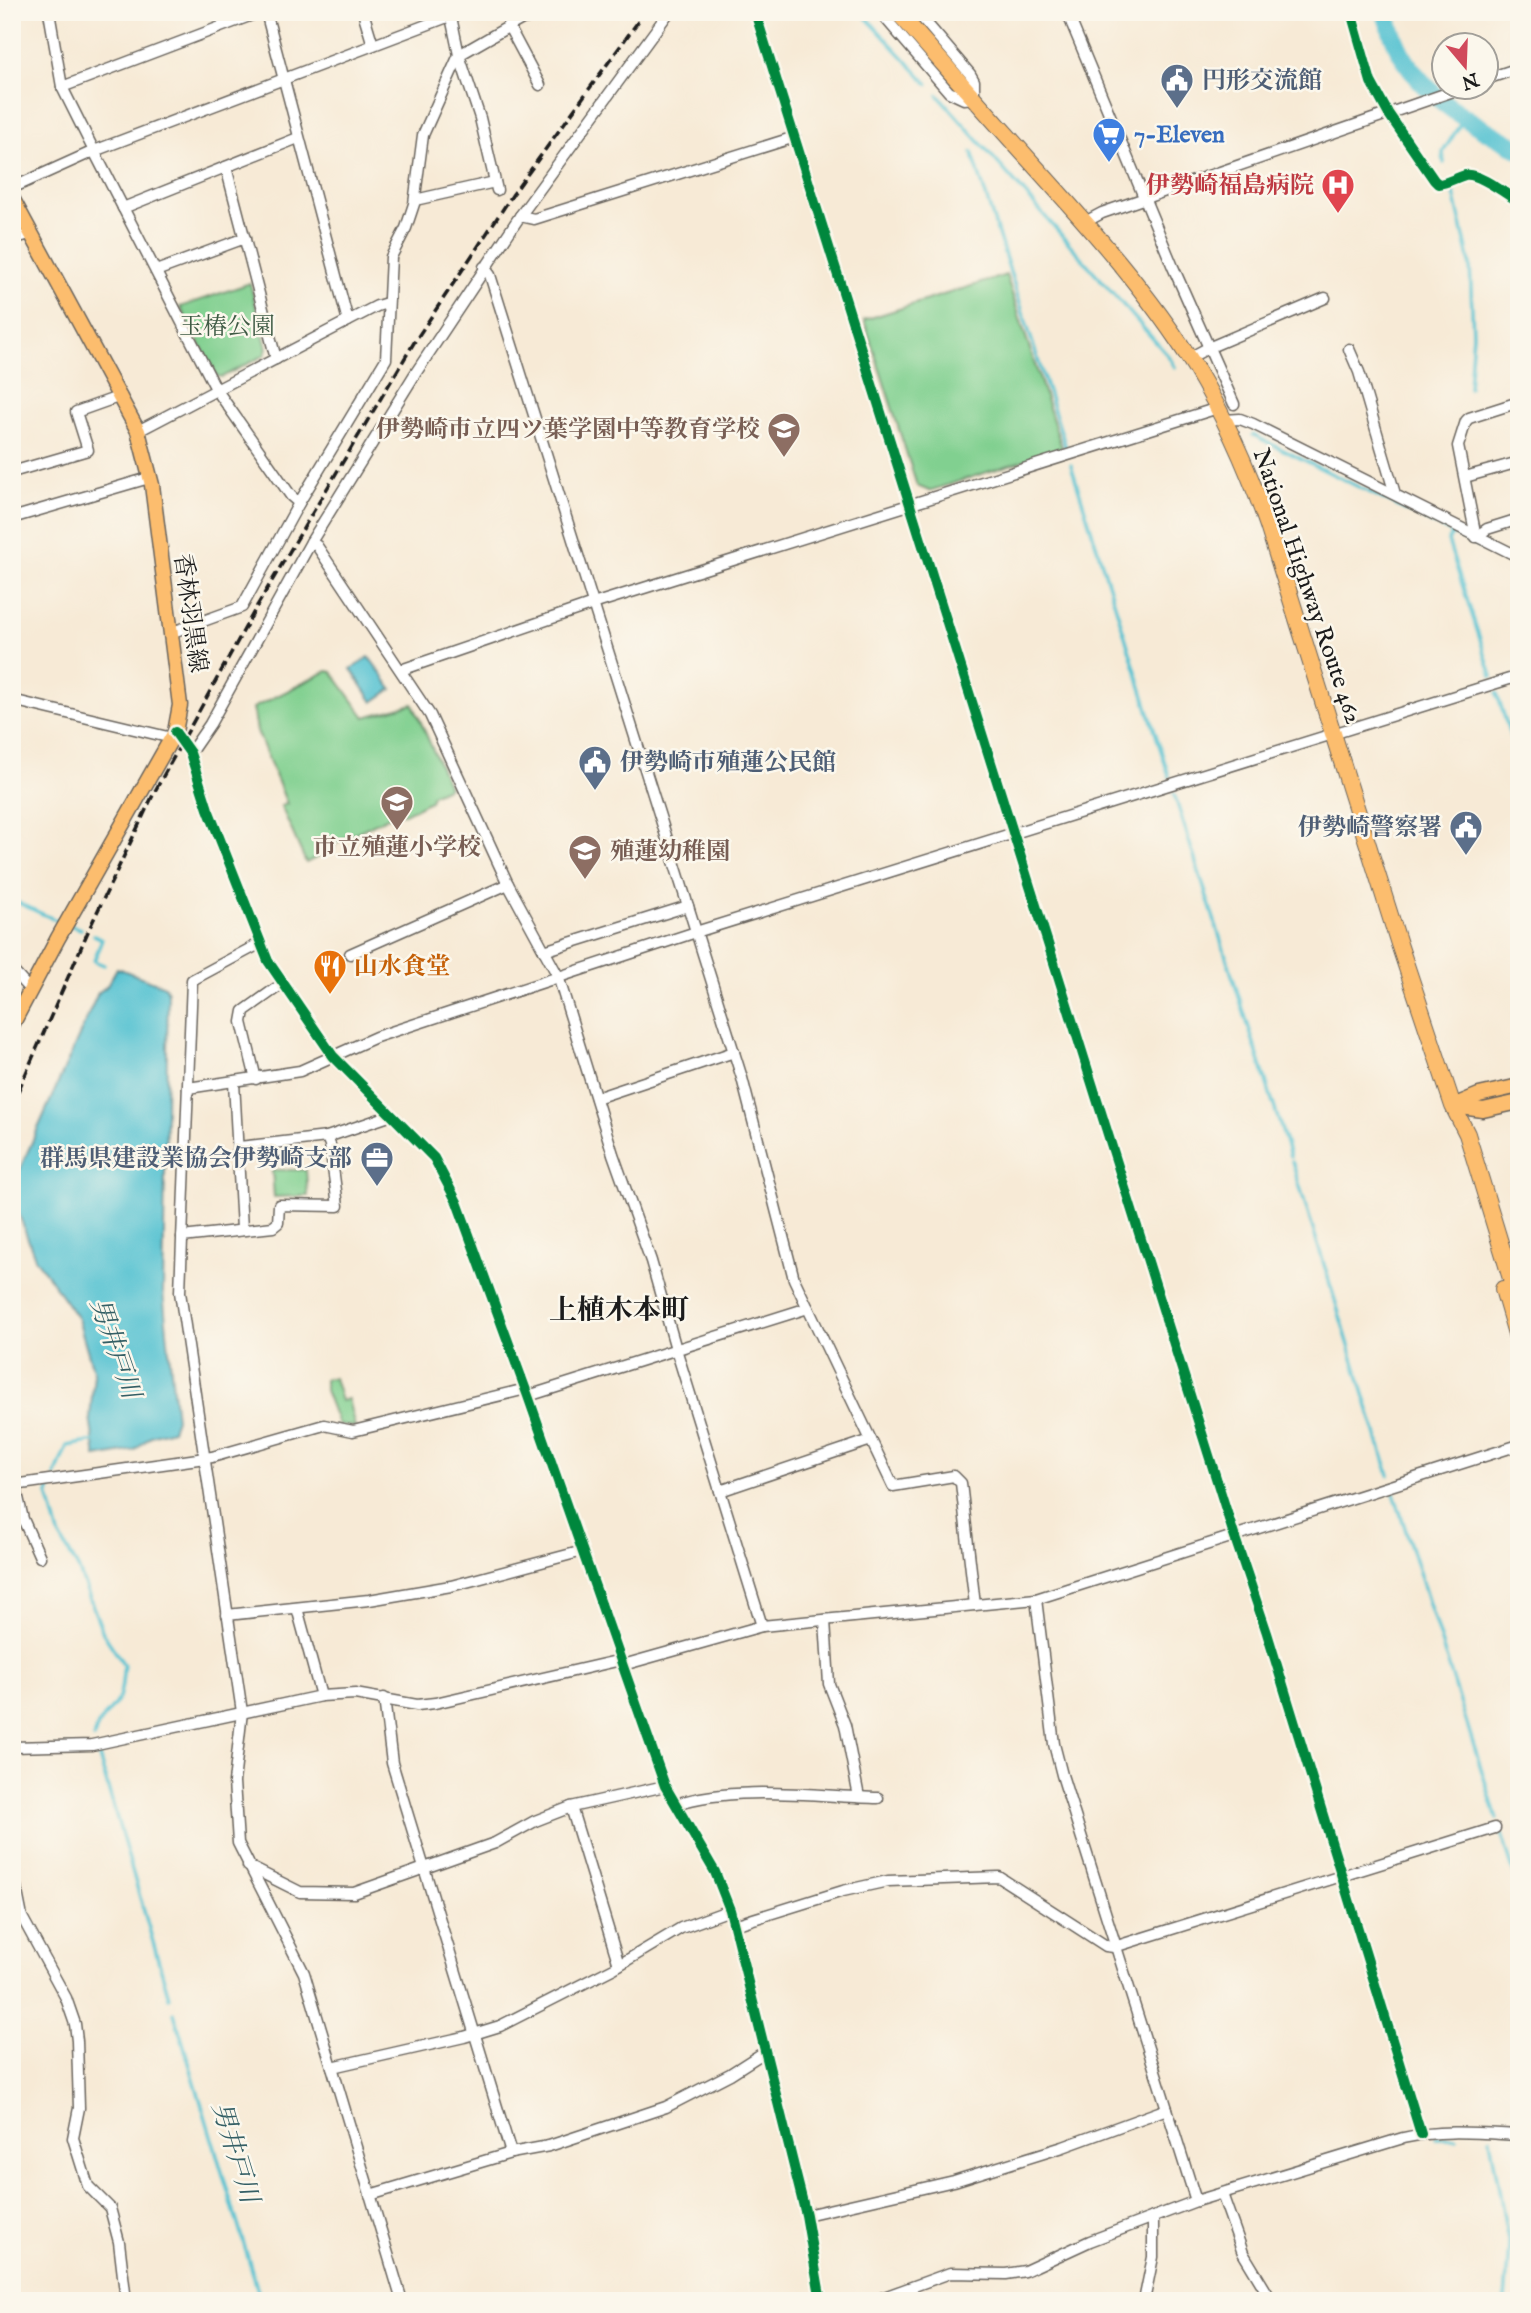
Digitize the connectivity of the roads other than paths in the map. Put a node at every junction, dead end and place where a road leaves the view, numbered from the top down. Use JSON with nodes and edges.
{"nodes":[{"id":1,"x":49,"y":12,"type":"edge"},
{"id":2,"x":260,"y":12,"type":"edge"},
{"id":3,"x":266,"y":12,"type":"edge"},
{"id":4,"x":363,"y":12,"type":"edge"},
{"id":5,"x":556,"y":12,"type":"edge"},
{"id":6,"x":669,"y":12,"type":"edge"},
{"id":7,"x":755,"y":12,"type":"edge"},
{"id":8,"x":880,"y":12,"type":"edge"},
{"id":9,"x":898,"y":12,"type":"edge"},
{"id":10,"x":917,"y":12,"type":"edge"},
{"id":11,"x":1067,"y":12,"type":"edge"},
{"id":12,"x":450,"y":14,"type":"edge"},
{"id":13,"x":508,"y":26,"type":"junction"},
{"id":14,"x":373,"y":45,"type":"junction"},
{"id":15,"x":459,"y":55,"type":"junction"},
{"id":16,"x":1519,"y":68,"type":"edge"},
{"id":17,"x":1500,"y":75,"type":"edge"},
{"id":18,"x":282,"y":79,"type":"junction"},
{"id":19,"x":540,"y":85,"type":"dead end"},
{"id":20,"x":62,"y":87,"type":"junction"},
{"id":21,"x":974,"y":98,"type":"junction"},
{"id":22,"x":1430,"y":99,"type":"edge"},
{"id":23,"x":795,"y":137,"type":"junction"},
{"id":24,"x":298,"y":138,"type":"junction"},
{"id":25,"x":94,"y":151,"type":"junction"},
{"id":26,"x":226,"y":167,"type":"junction"},
{"id":27,"x":12,"y":188,"type":"edge"},
{"id":28,"x":12,"y":198,"type":"edge"},
{"id":29,"x":1144,"y":198,"type":"junction"},
{"id":30,"x":415,"y":200,"type":"junction"},
{"id":31,"x":123,"y":208,"type":"junction"},
{"id":32,"x":520,"y":216,"type":"junction"},
{"id":33,"x":1085,"y":222,"type":"junction"},
{"id":34,"x":30,"y":234,"type":"junction"},
{"id":35,"x":245,"y":238,"type":"junction"},
{"id":36,"x":12,"y":239,"type":"edge"},
{"id":37,"x":484,"y":267,"type":"junction"},
{"id":38,"x":156,"y":271,"type":"junction"},
{"id":39,"x":1325,"y":298,"type":"dead end"},
{"id":40,"x":387,"y":303,"type":"junction"},
{"id":41,"x":348,"y":321,"type":"junction"},
{"id":42,"x":1208,"y":348,"type":"junction"},
{"id":43,"x":1349,"y":349,"type":"dead end"},
{"id":44,"x":1189,"y":358,"type":"junction"},
{"id":45,"x":276,"y":359,"type":"junction"},
{"id":46,"x":216,"y":389,"type":"junction"},
{"id":47,"x":121,"y":396,"type":"junction"},
{"id":48,"x":1519,"y":402,"type":"edge"},
{"id":49,"x":1234,"y":404,"type":"dead end"},
{"id":50,"x":1221,"y":414,"type":"junction"},
{"id":51,"x":138,"y":431,"type":"junction"},
{"id":52,"x":1519,"y":462,"type":"edge"},
{"id":53,"x":12,"y":472,"type":"edge"},
{"id":54,"x":1465,"y":477,"type":"junction"},
{"id":55,"x":149,"y":478,"type":"junction"},
{"id":56,"x":1395,"y":494,"type":"junction"},
{"id":57,"x":299,"y":503,"type":"junction"},
{"id":58,"x":912,"y":505,"type":"junction"},
{"id":59,"x":12,"y":518,"type":"edge"},
{"id":60,"x":1519,"y":519,"type":"edge"},
{"id":61,"x":1476,"y":537,"type":"junction"},
{"id":62,"x":312,"y":542,"type":"junction"},
{"id":63,"x":1519,"y":557,"type":"edge"},
{"id":64,"x":593,"y":604,"type":"junction"},
{"id":65,"x":170,"y":633,"type":"junction"},
{"id":66,"x":401,"y":670,"type":"junction"},
{"id":67,"x":1519,"y":676,"type":"edge"},
{"id":68,"x":12,"y":700,"type":"edge"},
{"id":69,"x":1334,"y":734,"type":"junction"},
{"id":70,"x":174,"y":735,"type":"junction"},
{"id":71,"x":190,"y":753,"type":"junction"},
{"id":72,"x":1015,"y":835,"type":"junction"},
{"id":73,"x":508,"y":884,"type":"junction"},
{"id":74,"x":688,"y":906,"type":"junction"},
{"id":75,"x":696,"y":932,"type":"junction"},
{"id":76,"x":259,"y":944,"type":"junction"},
{"id":77,"x":544,"y":951,"type":"junction"},
{"id":78,"x":350,"y":954,"type":"dead end"},
{"id":79,"x":12,"y":970,"type":"edge"},
{"id":80,"x":558,"y":976,"type":"junction"},
{"id":81,"x":282,"y":984,"type":"junction"},
{"id":82,"x":30,"y":990,"type":"junction"},
{"id":83,"x":12,"y":1024,"type":"edge"},
{"id":84,"x":734,"y":1052,"type":"junction"},
{"id":85,"x":333,"y":1056,"type":"junction"},
{"id":86,"x":256,"y":1079,"type":"junction"},
{"id":87,"x":234,"y":1082,"type":"junction"},
{"id":88,"x":1519,"y":1086,"type":"edge"},
{"id":89,"x":188,"y":1088,"type":"junction"},
{"id":90,"x":596,"y":1098,"type":"junction"},
{"id":91,"x":1519,"y":1102,"type":"edge"},
{"id":92,"x":1452,"y":1106,"type":"junction"},
{"id":93,"x":393,"y":1115,"type":"junction"},
{"id":94,"x":327,"y":1137,"type":"junction"},
{"id":95,"x":239,"y":1147,"type":"junction"},
{"id":96,"x":242,"y":1229,"type":"junction"},
{"id":97,"x":182,"y":1237,"type":"junction"},
{"id":98,"x":1519,"y":1305,"type":"edge"},
{"id":99,"x":808,"y":1308,"type":"junction"},
{"id":100,"x":1519,"y":1344,"type":"edge"},
{"id":101,"x":676,"y":1349,"type":"junction"},
{"id":102,"x":527,"y":1392,"type":"junction"},
{"id":103,"x":871,"y":1440,"type":"junction"},
{"id":104,"x":1519,"y":1444,"type":"edge"},
{"id":105,"x":204,"y":1458,"type":"junction"},
{"id":106,"x":13,"y":1482,"type":"edge"},
{"id":107,"x":720,"y":1490,"type":"junction"},
{"id":108,"x":1234,"y":1535,"type":"junction"},
{"id":109,"x":583,"y":1551,"type":"junction"},
{"id":110,"x":40,"y":1557,"type":"dead end"},
{"id":111,"x":1036,"y":1599,"type":"junction"},
{"id":112,"x":975,"y":1605,"type":"junction"},
{"id":113,"x":297,"y":1608,"type":"junction"},
{"id":114,"x":228,"y":1615,"type":"junction"},
{"id":115,"x":825,"y":1620,"type":"junction"},
{"id":116,"x":762,"y":1626,"type":"junction"},
{"id":117,"x":622,"y":1662,"type":"junction"},
{"id":118,"x":321,"y":1696,"type":"junction"},
{"id":119,"x":384,"y":1698,"type":"junction"},
{"id":120,"x":242,"y":1712,"type":"junction"},
{"id":121,"x":12,"y":1748,"type":"edge"},
{"id":122,"x":665,"y":1786,"type":"junction"},
{"id":123,"x":859,"y":1797,"type":"junction"},
{"id":124,"x":878,"y":1798,"type":"dead end"},
{"id":125,"x":676,"y":1804,"type":"junction"},
{"id":126,"x":571,"y":1807,"type":"junction"},
{"id":127,"x":1495,"y":1828,"type":"dead end"},
{"id":128,"x":248,"y":1866,"type":"junction"},
{"id":129,"x":12,"y":1867,"type":"edge"},
{"id":130,"x":425,"y":1868,"type":"junction"},
{"id":131,"x":1342,"y":1877,"type":"junction"},
{"id":132,"x":730,"y":1910,"type":"junction"},
{"id":133,"x":734,"y":1925,"type":"junction"},
{"id":134,"x":1114,"y":1947,"type":"junction"},
{"id":135,"x":619,"y":1965,"type":"junction"},
{"id":136,"x":474,"y":2034,"type":"junction"},
{"id":137,"x":766,"y":2051,"type":"junction"},
{"id":138,"x":332,"y":2067,"type":"junction"},
{"id":139,"x":1167,"y":2109,"type":"junction"},
{"id":140,"x":1421,"y":2134,"type":"junction"},
{"id":141,"x":1519,"y":2135,"type":"edge"},
{"id":142,"x":511,"y":2153,"type":"junction"},
{"id":143,"x":1222,"y":2193,"type":"junction"},
{"id":144,"x":370,"y":2195,"type":"junction"},
{"id":145,"x":1196,"y":2201,"type":"junction"},
{"id":146,"x":806,"y":2215,"type":"junction"},
{"id":147,"x":1153,"y":2217,"type":"junction"},
{"id":148,"x":127,"y":2301,"type":"edge"},
{"id":149,"x":402,"y":2301,"type":"edge"},
{"id":150,"x":821,"y":2301,"type":"edge"},
{"id":151,"x":873,"y":2301,"type":"edge"},
{"id":152,"x":1144,"y":2301,"type":"edge"},
{"id":153,"x":1272,"y":2301,"type":"edge"}],
"edges":[{"from":1,"to":20,"type":"street"},
{"from":2,"to":20,"type":"street"},
{"from":3,"to":18,"type":"street"},
{"from":4,"to":14,"type":"street"},
{"from":5,"to":13,"type":"street"},
{"from":6,"to":32,"type":"street"},
{"from":7,"to":23,"type":"street"},
{"from":8,"to":21,"type":"street"},
{"from":9,"to":21,"type":"highway","name":"National Highway Route 462"},
{"from":10,"to":21,"type":"street"},
{"from":11,"to":29,"type":"street"},
{"from":12,"to":14,"type":"street"},
{"from":12,"to":15,"type":"street"},
{"from":13,"to":15,"type":"street"},
{"from":13,"to":19,"type":"street"},
{"from":14,"to":18,"type":"street"},
{"from":15,"to":30,"type":"street"},
{"from":15,"to":30,"type":"street"},
{"from":16,"to":17,"type":"street"},
{"from":18,"to":24,"type":"street"},
{"from":18,"to":25,"type":"street"},
{"from":20,"to":25,"type":"street"},
{"from":21,"to":33,"type":"highway","name":"National Highway Route 462"},
{"from":22,"to":29,"type":"street"},
{"from":23,"to":32,"type":"street"},
{"from":23,"to":58,"type":"street"},
{"from":24,"to":26,"type":"street"},
{"from":24,"to":41,"type":"street"},
{"from":25,"to":27,"type":"street"},
{"from":25,"to":31,"type":"street"},
{"from":26,"to":31,"type":"street"},
{"from":26,"to":35,"type":"street"},
{"from":28,"to":34,"type":"main road","name":"香林羽黒線"},
{"from":29,"to":33,"type":"street"},
{"from":29,"to":42,"type":"street"},
{"from":30,"to":40,"type":"street"},
{"from":31,"to":38,"type":"street"},
{"from":32,"to":37,"type":"street"},
{"from":33,"to":44,"type":"highway","name":"National Highway Route 462"},
{"from":34,"to":36,"type":"street"},
{"from":34,"to":47,"type":"main road","name":"香林羽黒線"},
{"from":35,"to":38,"type":"street"},
{"from":35,"to":45,"type":"street"},
{"from":37,"to":62,"type":"street"},
{"from":37,"to":64,"type":"street"},
{"from":38,"to":46,"type":"street"},
{"from":39,"to":42,"type":"street"},
{"from":40,"to":41,"type":"street"},
{"from":40,"to":57,"type":"street"},
{"from":41,"to":45,"type":"street"},
{"from":42,"to":44,"type":"street"},
{"from":42,"to":49,"type":"street"},
{"from":43,"to":56,"type":"street"},
{"from":44,"to":50,"type":"highway","name":"National Highway Route 462"},
{"from":45,"to":46,"type":"street"},
{"from":46,"to":51,"type":"street"},
{"from":46,"to":57,"type":"street"},
{"from":47,"to":51,"type":"main road","name":"香林羽黒線"},
{"from":47,"to":53,"type":"street"},
{"from":48,"to":54,"type":"street"},
{"from":50,"to":56,"type":"street"},
{"from":50,"to":58,"type":"street"},
{"from":50,"to":69,"type":"highway","name":"National Highway Route 462"},
{"from":51,"to":55,"type":"main road","name":"香林羽黒線"},
{"from":52,"to":54,"type":"street"},
{"from":54,"to":61,"type":"street"},
{"from":55,"to":59,"type":"street"},
{"from":55,"to":65,"type":"main road","name":"香林羽黒線"},
{"from":56,"to":61,"type":"street"},
{"from":57,"to":65,"type":"street"},
{"from":58,"to":64,"type":"street"},
{"from":58,"to":72,"type":"street"},
{"from":60,"to":61,"type":"street"},
{"from":61,"to":63,"type":"street"},
{"from":62,"to":66,"type":"street"},
{"from":62,"to":71,"type":"street"},
{"from":64,"to":66,"type":"street"},
{"from":64,"to":74,"type":"street"},
{"from":65,"to":70,"type":"main road","name":"香林羽黒線"},
{"from":66,"to":73,"type":"street"},
{"from":67,"to":69,"type":"street"},
{"from":68,"to":70,"type":"street"},
{"from":69,"to":72,"type":"street"},
{"from":69,"to":92,"type":"highway","name":"National Highway Route 462"},
{"from":70,"to":71,"type":"street"},
{"from":70,"to":82,"type":"main road","name":"香林羽黒線"},
{"from":71,"to":76,"type":"street"},
{"from":72,"to":75,"type":"street"},
{"from":72,"to":108,"type":"street"},
{"from":73,"to":77,"type":"street"},
{"from":73,"to":78,"type":"street"},
{"from":74,"to":75,"type":"street"},
{"from":74,"to":77,"type":"street"},
{"from":75,"to":80,"type":"street"},
{"from":75,"to":84,"type":"street"},
{"from":76,"to":81,"type":"street"},
{"from":76,"to":89,"type":"street"},
{"from":77,"to":80,"type":"street"},
{"from":79,"to":82,"type":"street"},
{"from":80,"to":85,"type":"street"},
{"from":80,"to":90,"type":"street"},
{"from":81,"to":85,"type":"street"},
{"from":81,"to":86,"type":"street"},
{"from":82,"to":83,"type":"main road","name":"香林羽黒線"},
{"from":84,"to":90,"type":"street"},
{"from":84,"to":99,"type":"street"},
{"from":85,"to":86,"type":"street"},
{"from":85,"to":93,"type":"street"},
{"from":86,"to":87,"type":"street"},
{"from":87,"to":89,"type":"street"},
{"from":87,"to":95,"type":"street"},
{"from":88,"to":92,"type":"main road"},
{"from":89,"to":97,"type":"street"},
{"from":90,"to":101,"type":"street"},
{"from":91,"to":92,"type":"main road"},
{"from":92,"to":98,"type":"highway","name":"National Highway Route 462"},
{"from":92,"to":100,"type":"highway","name":"National Highway Route 462"},
{"from":93,"to":94,"type":"street"},
{"from":93,"to":102,"type":"street"},
{"from":94,"to":95,"type":"street"},
{"from":94,"to":96,"type":"street"},
{"from":95,"to":96,"type":"street"},
{"from":96,"to":97,"type":"street"},
{"from":97,"to":105,"type":"street"},
{"from":99,"to":101,"type":"street"},
{"from":99,"to":103,"type":"street"},
{"from":101,"to":102,"type":"street"},
{"from":101,"to":107,"type":"street"},
{"from":102,"to":105,"type":"street"},
{"from":102,"to":109,"type":"street"},
{"from":103,"to":107,"type":"street"},
{"from":103,"to":112,"type":"street"},
{"from":104,"to":108,"type":"street"},
{"from":105,"to":106,"type":"street"},
{"from":105,"to":114,"type":"street"},
{"from":106,"to":110,"type":"street"},
{"from":107,"to":116,"type":"street"},
{"from":108,"to":111,"type":"street"},
{"from":108,"to":131,"type":"street"},
{"from":109,"to":113,"type":"street"},
{"from":109,"to":117,"type":"street"},
{"from":111,"to":112,"type":"street"},
{"from":111,"to":134,"type":"street"},
{"from":112,"to":115,"type":"street"},
{"from":113,"to":114,"type":"street"},
{"from":113,"to":118,"type":"street"},
{"from":114,"to":120,"type":"street"},
{"from":115,"to":116,"type":"street"},
{"from":115,"to":123,"type":"street"},
{"from":116,"to":117,"type":"street"},
{"from":117,"to":119,"type":"street"},
{"from":117,"to":122,"type":"street"},
{"from":118,"to":119,"type":"street"},
{"from":118,"to":120,"type":"street"},
{"from":119,"to":130,"type":"street"},
{"from":120,"to":121,"type":"street"},
{"from":120,"to":128,"type":"street"},
{"from":122,"to":125,"type":"street"},
{"from":122,"to":126,"type":"street"},
{"from":123,"to":124,"type":"street"},
{"from":123,"to":125,"type":"street"},
{"from":125,"to":132,"type":"street"},
{"from":126,"to":130,"type":"street"},
{"from":126,"to":135,"type":"street"},
{"from":127,"to":131,"type":"street"},
{"from":128,"to":130,"type":"street"},
{"from":128,"to":138,"type":"street"},
{"from":129,"to":148,"type":"street"},
{"from":130,"to":136,"type":"street"},
{"from":131,"to":134,"type":"street"},
{"from":131,"to":140,"type":"street"},
{"from":132,"to":133,"type":"street"},
{"from":132,"to":135,"type":"street"},
{"from":133,"to":134,"type":"street"},
{"from":133,"to":137,"type":"street"},
{"from":134,"to":139,"type":"street"},
{"from":135,"to":136,"type":"street"},
{"from":136,"to":138,"type":"street"},
{"from":136,"to":142,"type":"street"},
{"from":137,"to":142,"type":"street"},
{"from":137,"to":146,"type":"street"},
{"from":138,"to":144,"type":"street"},
{"from":139,"to":145,"type":"street"},
{"from":139,"to":146,"type":"street"},
{"from":140,"to":141,"type":"street"},
{"from":140,"to":143,"type":"street"},
{"from":142,"to":144,"type":"street"},
{"from":143,"to":145,"type":"street"},
{"from":143,"to":153,"type":"street"},
{"from":144,"to":149,"type":"street"},
{"from":145,"to":147,"type":"street"},
{"from":146,"to":150,"type":"street"},
{"from":147,"to":151,"type":"street"},
{"from":147,"to":152,"type":"street"}]}
